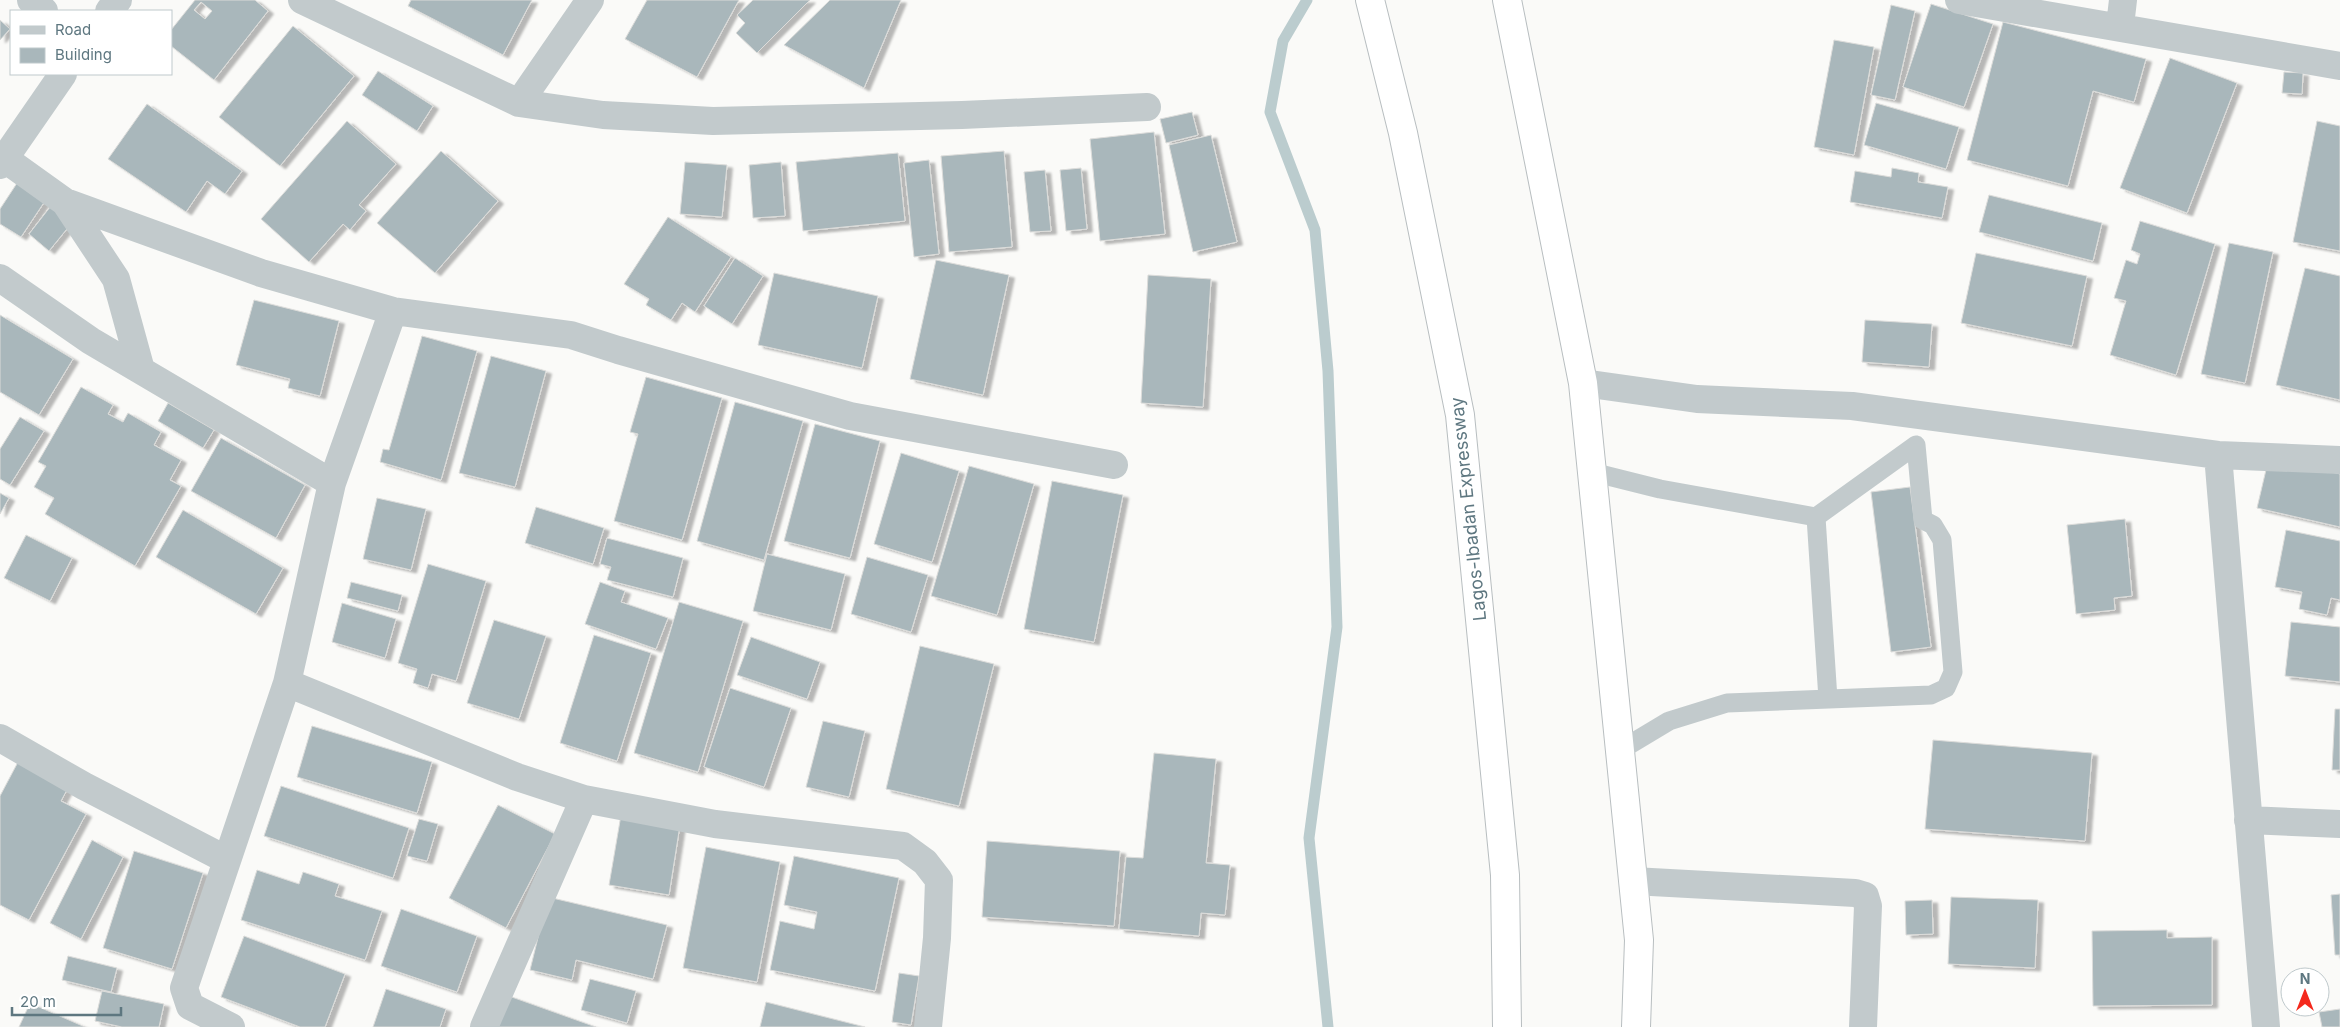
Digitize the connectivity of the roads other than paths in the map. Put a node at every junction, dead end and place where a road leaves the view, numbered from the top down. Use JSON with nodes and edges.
{"nodes":[{"id":1,"x":30,"y":0,"type":"edge"},
{"id":2,"x":118,"y":0,"type":"edge"},
{"id":3,"x":302,"y":0,"type":"edge"},
{"id":4,"x":590,"y":0,"type":"edge"},
{"id":5,"x":1370,"y":0,"type":"edge"},
{"id":6,"x":1507,"y":0,"type":"edge"},
{"id":7,"x":1959,"y":0,"type":"edge"},
{"id":8,"x":43,"y":10,"type":"edge"},
{"id":9,"x":110,"y":10,"type":"edge"},
{"id":10,"x":2122,"y":13,"type":"edge"},
{"id":11,"x":2340,"y":66,"type":"edge"},
{"id":12,"x":62,"y":75,"type":"edge"},
{"id":13,"x":520,"y":103,"type":"junction"},
{"id":14,"x":1147,"y":107,"type":"dead end"},
{"id":15,"x":3,"y":162,"type":"edge"},
{"id":16,"x":65,"y":202,"type":"junction"},
{"id":17,"x":0,"y":278,"type":"edge"},
{"id":18,"x":394,"y":311,"type":"junction"},
{"id":19,"x":141,"y":370,"type":"junction"},
{"id":20,"x":1583,"y":383,"type":"junction"},
{"id":21,"x":2218,"y":455,"type":"junction"},
{"id":22,"x":2340,"y":460,"type":"edge"},
{"id":23,"x":1114,"y":465,"type":"dead end"},
{"id":24,"x":1592,"y":472,"type":"junction"},
{"id":25,"x":332,"y":482,"type":"junction"},
{"id":26,"x":1816,"y":517,"type":"junction"},
{"id":27,"x":287,"y":683,"type":"junction"},
{"id":28,"x":1828,"y":699,"type":"junction"},
{"id":29,"x":0,"y":738,"type":"edge"},
{"id":30,"x":1619,"y":751,"type":"junction"},
{"id":31,"x":584,"y":799,"type":"junction"},
{"id":32,"x":2248,"y":820,"type":"junction"},
{"id":33,"x":2340,"y":824,"type":"edge"},
{"id":34,"x":227,"y":860,"type":"junction"},
{"id":35,"x":1633,"y":880,"type":"junction"},
{"id":36,"x":231,"y":1027,"type":"edge"},
{"id":37,"x":484,"y":1027,"type":"edge"},
{"id":38,"x":928,"y":1027,"type":"edge"},
{"id":39,"x":1506,"y":1027,"type":"edge"},
{"id":40,"x":1636,"y":1027,"type":"edge"},
{"id":41,"x":1863,"y":1027,"type":"edge"},
{"id":42,"x":2266,"y":1027,"type":"edge"}],
"edges":[{"from":1,"to":8,"type":"street"},
{"from":2,"to":9,"type":"street"},
{"from":3,"to":13,"type":"street"},
{"from":4,"to":13,"type":"street"},
{"from":5,"to":39,"type":"highway","name":"Lagos-Ibadan Expressway"},
{"from":6,"to":20,"type":"highway"},
{"from":7,"to":10,"type":"street"},
{"from":10,"to":11,"type":"street"},
{"from":12,"to":15,"type":"street"},
{"from":13,"to":14,"type":"street"},
{"from":15,"to":16,"type":"street"},
{"from":16,"to":18,"type":"street"},
{"from":16,"to":19,"type":"street"},
{"from":17,"to":19,"type":"street"},
{"from":18,"to":23,"type":"street"},
{"from":18,"to":25,"type":"street"},
{"from":19,"to":25,"type":"street"},
{"from":20,"to":21,"type":"street"},
{"from":20,"to":24,"type":"highway"},
{"from":21,"to":22,"type":"street"},
{"from":21,"to":32,"type":"street"},
{"from":24,"to":26,"type":"lane"},
{"from":24,"to":30,"type":"highway"},
{"from":25,"to":27,"type":"street"},
{"from":26,"to":28,"type":"lane"},
{"from":26,"to":28,"type":"lane"},
{"from":27,"to":31,"type":"street"},
{"from":27,"to":34,"type":"street"},
{"from":28,"to":30,"type":"lane"},
{"from":29,"to":34,"type":"street"},
{"from":30,"to":35,"type":"highway"},
{"from":31,"to":37,"type":"street"},
{"from":31,"to":38,"type":"street"},
{"from":32,"to":33,"type":"street"},
{"from":32,"to":42,"type":"street"},
{"from":34,"to":36,"type":"street"},
{"from":35,"to":40,"type":"highway"},
{"from":35,"to":41,"type":"street"}]}
